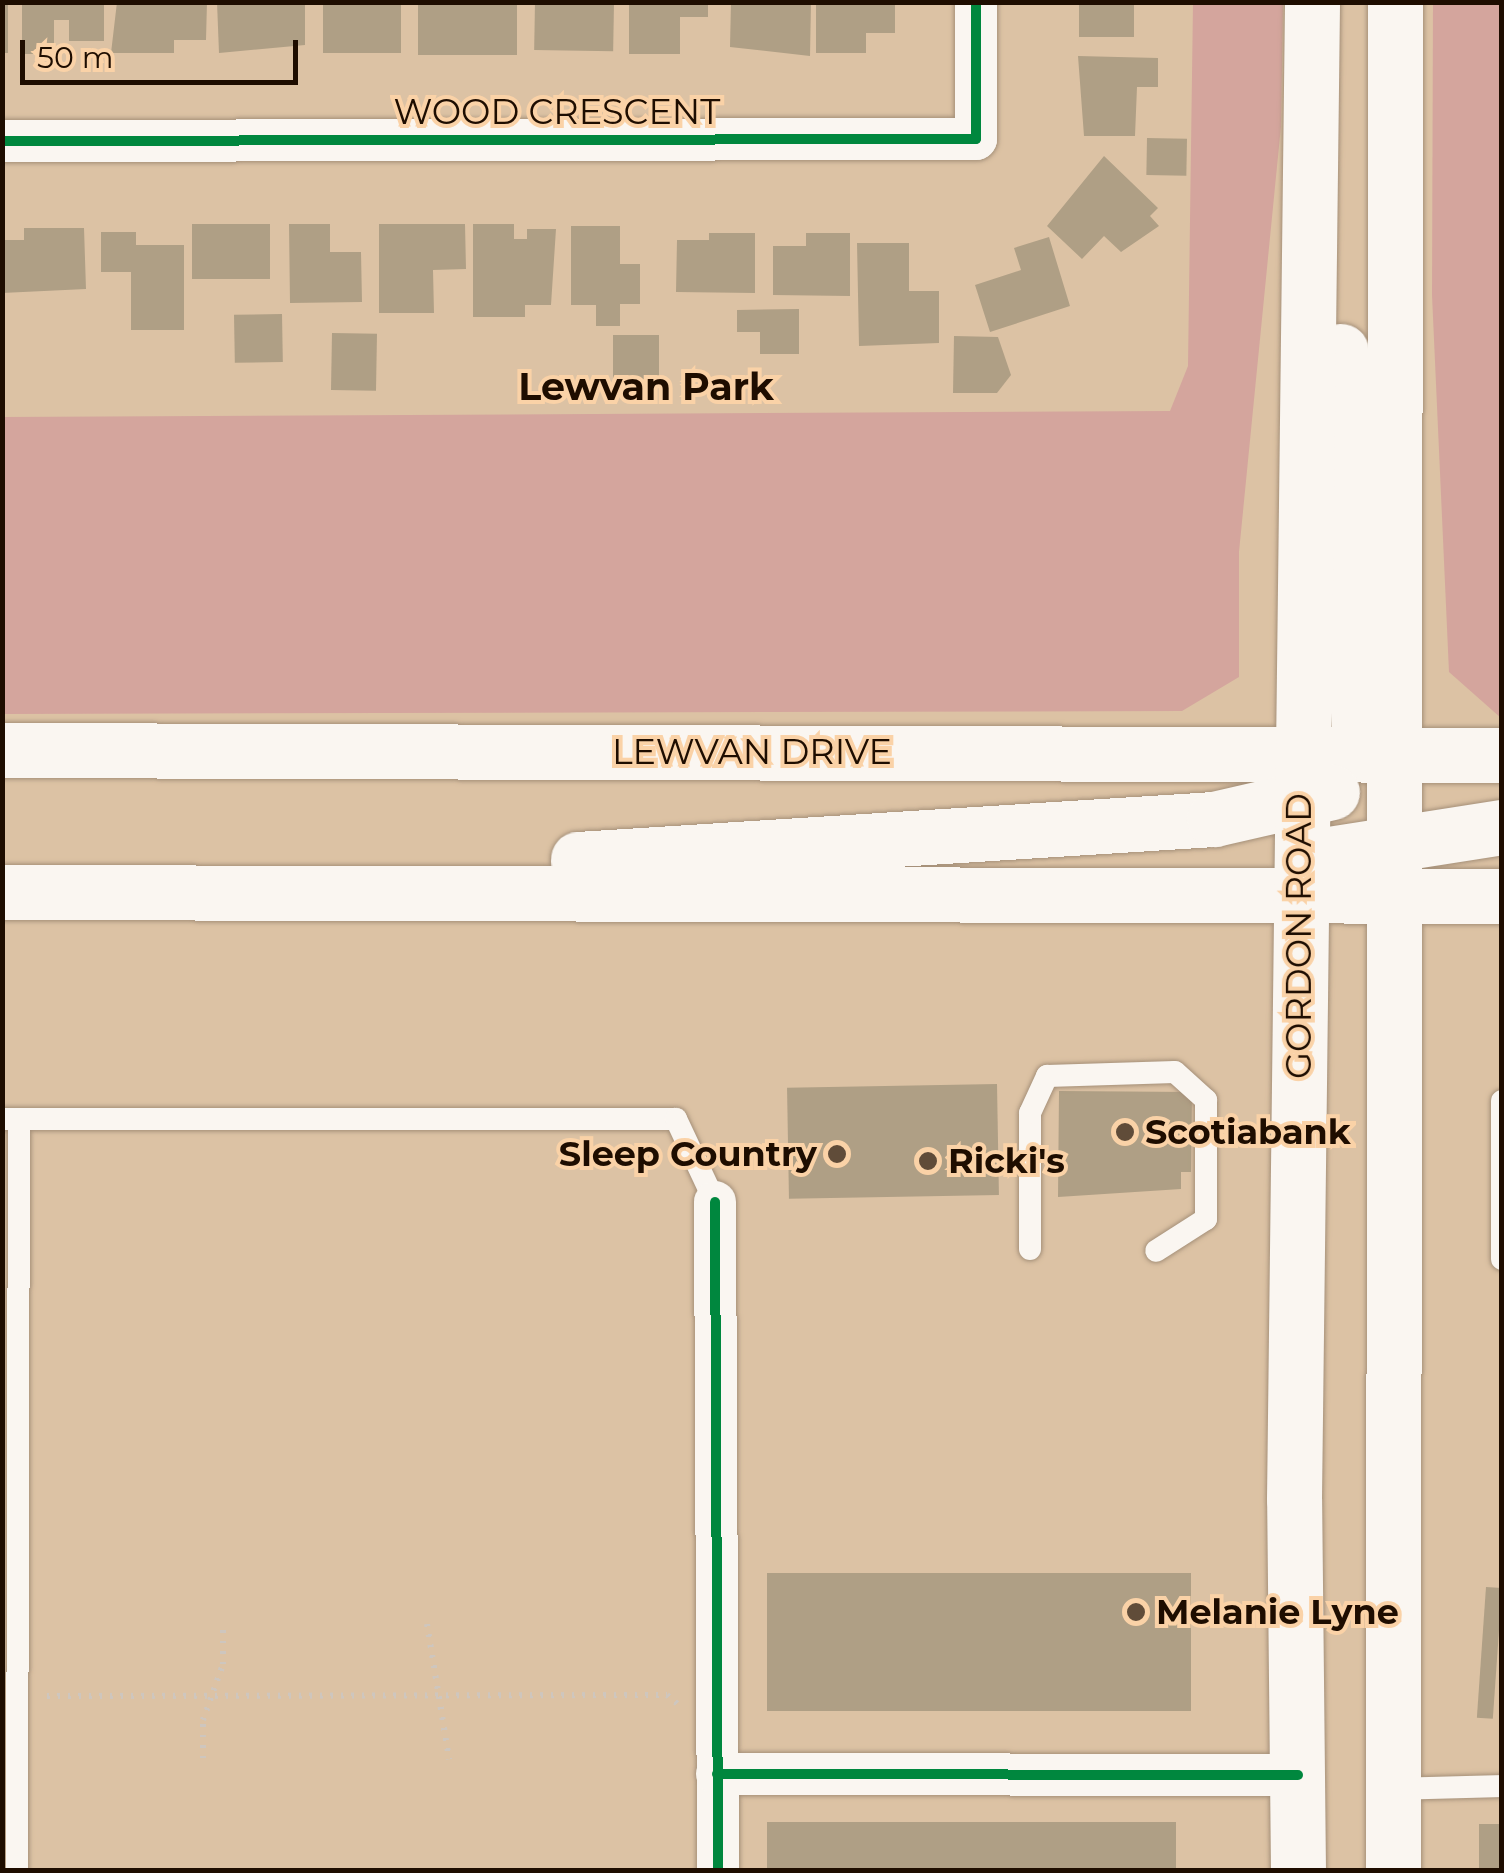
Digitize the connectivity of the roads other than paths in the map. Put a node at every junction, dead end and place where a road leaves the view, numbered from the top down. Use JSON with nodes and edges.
{"nodes":[{"id":1,"x":976,"y":2,"type":"edge"},
{"id":2,"x":1312,"y":2,"type":"edge"},
{"id":3,"x":1395,"y":2,"type":"edge"},
{"id":4,"x":1312,"y":125,"type":"junction"},
{"id":5,"x":2,"y":140,"type":"edge"},
{"id":6,"x":2,"y":750,"type":"edge"},
{"id":7,"x":1502,"y":755,"type":"edge"},
{"id":8,"x":1372,"y":761,"type":"junction"},
{"id":9,"x":1300,"y":779,"type":"junction"},
{"id":10,"x":1502,"y":827,"type":"edge"},
{"id":11,"x":1379,"y":840,"type":"junction"},
{"id":12,"x":2,"y":892,"type":"edge"},
{"id":13,"x":66,"y":892,"type":"junction"},
{"id":14,"x":1300,"y":895,"type":"junction"},
{"id":15,"x":1394,"y":896,"type":"junction"},
{"id":16,"x":1502,"y":896,"type":"edge"},
{"id":17,"x":1502,"y":1101,"type":"edge"},
{"id":18,"x":11,"y":1119,"type":"edge"},
{"id":19,"x":715,"y":1202,"type":"joint"},
{"id":20,"x":1030,"y":1248,"type":"dead end"},
{"id":21,"x":1156,"y":1251,"type":"dead end"},
{"id":22,"x":1502,"y":1259,"type":"edge"},
{"id":23,"x":717,"y":1774,"type":"junction"},
{"id":24,"x":1298,"y":1775,"type":"junction"},
{"id":25,"x":1502,"y":1786,"type":"edge"},
{"id":26,"x":1393,"y":1789,"type":"junction"},
{"id":27,"x":18,"y":1870,"type":"edge"},
{"id":28,"x":718,"y":1870,"type":"edge"},
{"id":29,"x":1298,"y":1870,"type":"edge"},
{"id":30,"x":1393,"y":1870,"type":"edge"}],
"edges":[{"from":1,"to":5,"type":"street","name":"WOOD CRESCENT"},
{"from":2,"to":4,"type":"main road","name":"GORDON ROAD"},
{"from":3,"to":8,"type":"main road"},
{"from":4,"to":8,"type":"main road"},
{"from":4,"to":9,"type":"main road","name":"GORDON ROAD"},
{"from":6,"to":9,"type":"main road","name":"LEWVAN DRIVE"},
{"from":7,"to":8,"type":"main road"},
{"from":8,"to":9,"type":"main road"},
{"from":8,"to":11,"type":"main road"},
{"from":9,"to":13,"type":"main road"},
{"from":9,"to":14,"type":"main road","name":"GORDON ROAD"},
{"from":10,"to":11,"type":"main road"},
{"from":11,"to":14,"type":"main road"},
{"from":11,"to":15,"type":"main road"},
{"from":12,"to":13,"type":"main road"},
{"from":13,"to":14,"type":"main road"},
{"from":14,"to":15,"type":"main road"},
{"from":14,"to":24,"type":"main road","name":"GORDON ROAD"},
{"from":15,"to":16,"type":"main road"},
{"from":15,"to":26,"type":"main road"},
{"from":17,"to":22,"type":"lane"},
{"from":18,"to":19,"type":"lane"},
{"from":18,"to":27,"type":"lane"},
{"from":19,"to":23,"type":"street"},
{"from":20,"to":21,"type":"lane"},
{"from":23,"to":24,"type":"street"},
{"from":23,"to":28,"type":"street"},
{"from":24,"to":29,"type":"main road","name":"GORDON ROAD"},
{"from":25,"to":26,"type":"lane"},
{"from":26,"to":30,"type":"main road"}]}
